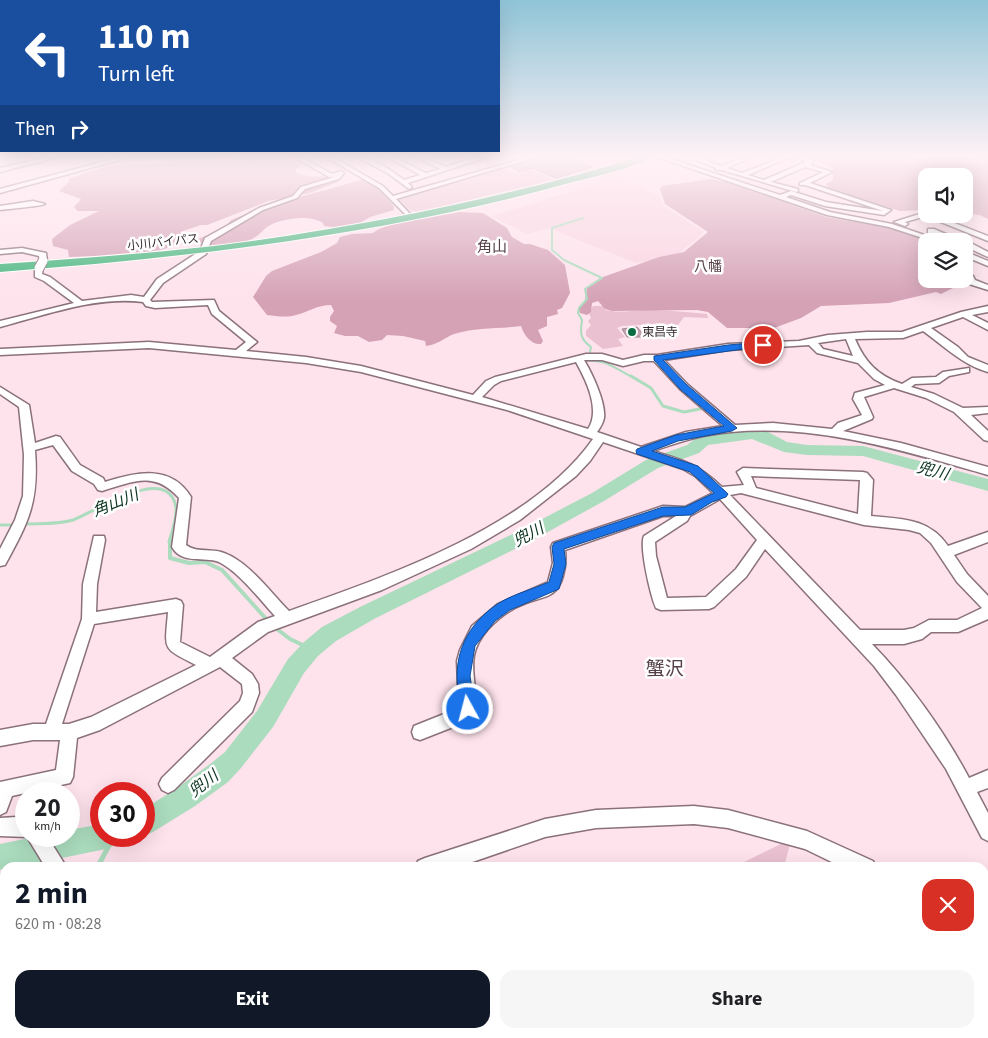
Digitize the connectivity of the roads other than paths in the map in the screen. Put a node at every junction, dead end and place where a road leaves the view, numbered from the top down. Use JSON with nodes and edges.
{"nodes":[{"id":1,"x":17,"y":205,"type":"edge"},
{"id":2,"x":271,"y":205,"type":"edge"},
{"id":3,"x":399,"y":205,"type":"edge"},
{"id":4,"x":460,"y":205,"type":"edge"},
{"id":5,"x":802,"y":205,"type":"edge"},
{"id":6,"x":836,"y":205,"type":"edge"},
{"id":7,"x":875,"y":205,"type":"edge"},
{"id":8,"x":0,"y":208,"type":"edge"},
{"id":9,"x":410,"y":217,"type":"junction"},
{"id":10,"x":851,"y":219,"type":"junction"},
{"id":11,"x":897,"y":222,"type":"junction"},
{"id":12,"x":932,"y":233,"type":"edge"},
{"id":13,"x":918,"y":234,"type":"edge"},
{"id":14,"x":988,"y":239,"type":"edge"},
{"id":15,"x":973,"y":248,"type":"edge"},
{"id":16,"x":205,"y":250,"type":"junction"},
{"id":17,"x":0,"y":252,"type":"edge"},
{"id":18,"x":988,"y":255,"type":"edge"},
{"id":19,"x":973,"y":257,"type":"edge"},
{"id":20,"x":988,"y":264,"type":"edge"},
{"id":21,"x":0,"y":268,"type":"edge"},
{"id":22,"x":973,"y":282,"type":"edge"},
{"id":23,"x":988,"y":288,"type":"edge"},
{"id":24,"x":146,"y":300,"type":"junction"},
{"id":25,"x":79,"y":303,"type":"junction"},
{"id":26,"x":988,"y":309,"type":"edge"},
{"id":27,"x":964,"y":314,"type":"junction"},
{"id":28,"x":0,"y":324,"type":"edge"},
{"id":29,"x":988,"y":327,"type":"edge"},
{"id":30,"x":924,"y":328,"type":"junction"},
{"id":31,"x":850,"y":338,"type":"junction"},
{"id":32,"x":812,"y":342,"type":"junction"},
{"id":33,"x":0,"y":352,"type":"edge"},
{"id":34,"x":237,"y":354,"type":"junction"},
{"id":35,"x":579,"y":358,"type":"junction"},
{"id":36,"x":657,"y":358,"type":"junction"},
{"id":37,"x":859,"y":360,"type":"junction"},
{"id":38,"x":988,"y":369,"type":"edge"},
{"id":39,"x":966,"y":370,"type":"dead end"},
{"id":40,"x":899,"y":387,"type":"junction"},
{"id":41,"x":0,"y":390,"type":"edge"},
{"id":42,"x":476,"y":398,"type":"junction"},
{"id":43,"x":988,"y":410,"type":"edge"},
{"id":44,"x":962,"y":412,"type":"junction"},
{"id":45,"x":732,"y":428,"type":"junction"},
{"id":46,"x":836,"y":431,"type":"junction"},
{"id":47,"x":595,"y":436,"type":"junction"},
{"id":48,"x":988,"y":437,"type":"edge"},
{"id":49,"x":30,"y":448,"type":"junction"},
{"id":50,"x":641,"y":451,"type":"junction"},
{"id":51,"x":988,"y":470,"type":"edge"},
{"id":52,"x":750,"y":491,"type":"junction"},
{"id":53,"x":721,"y":493,"type":"junction"},
{"id":54,"x":684,"y":512,"type":"junction"},
{"id":55,"x":864,"y":520,"type":"junction"},
{"id":56,"x":988,"y":537,"type":"edge"},
{"id":57,"x":765,"y":539,"type":"junction"},
{"id":58,"x":99,"y":540,"type":"dead end"},
{"id":59,"x":945,"y":553,"type":"junction"},
{"id":60,"x":0,"y":561,"type":"edge"},
{"id":61,"x":988,"y":605,"type":"edge"},
{"id":62,"x":988,"y":612,"type":"edge"},
{"id":63,"x":286,"y":618,"type":"junction"},
{"id":64,"x":89,"y":619,"type":"junction"},
{"id":65,"x":857,"y":637,"type":"junction"},
{"id":66,"x":216,"y":662,"type":"junction"},
{"id":67,"x":60,"y":732,"type":"junction"},
{"id":68,"x":420,"y":732,"type":"dead end"},
{"id":69,"x":0,"y":738,"type":"edge"},
{"id":70,"x":988,"y":779,"type":"edge"},
{"id":71,"x":168,"y":784,"type":"dead end"},
{"id":72,"x":966,"y":788,"type":"junction"},
{"id":73,"x":0,"y":806,"type":"edge"},
{"id":74,"x":15,"y":826,"type":"edge"},
{"id":75,"x":0,"y":827,"type":"edge"},
{"id":76,"x":988,"y":832,"type":"edge"},
{"id":77,"x":44,"y":847,"type":"edge"},
{"id":78,"x":54,"y":862,"type":"edge"},
{"id":79,"x":443,"y":862,"type":"edge"},
{"id":80,"x":853,"y":862,"type":"edge"}],
"edges":[{"from":1,"to":8,"type":"street"},
{"from":2,"to":16,"type":"street"},
{"from":3,"to":9,"type":"street"},
{"from":4,"to":9,"type":"highway","name":"小川バイパス"},
{"from":5,"to":10,"type":"street"},
{"from":6,"to":7,"type":"street"},
{"from":9,"to":16,"type":"highway","name":"小川バイパス"},
{"from":10,"to":11,"type":"street"},
{"from":10,"to":13,"type":"street"},
{"from":11,"to":12,"type":"street"},
{"from":11,"to":14,"type":"street"},
{"from":15,"to":18,"type":"street"},
{"from":16,"to":21,"type":"highway","name":"小川バイパス"},
{"from":16,"to":24,"type":"street"},
{"from":17,"to":25,"type":"street"},
{"from":19,"to":20,"type":"street"},
{"from":22,"to":23,"type":"street"},
{"from":24,"to":25,"type":"street"},
{"from":24,"to":34,"type":"street"},
{"from":25,"to":28,"type":"street"},
{"from":26,"to":27,"type":"street"},
{"from":27,"to":29,"type":"street"},
{"from":27,"to":30,"type":"street"},
{"from":30,"to":31,"type":"street"},
{"from":30,"to":38,"type":"street"},
{"from":31,"to":32,"type":"street"},
{"from":31,"to":37,"type":"street"},
{"from":32,"to":36,"type":"street"},
{"from":32,"to":37,"type":"street"},
{"from":33,"to":34,"type":"street"},
{"from":34,"to":42,"type":"street"},
{"from":35,"to":36,"type":"street"},
{"from":35,"to":42,"type":"street"},
{"from":35,"to":47,"type":"street"},
{"from":36,"to":45,"type":"street"},
{"from":37,"to":40,"type":"street"},
{"from":39,"to":40,"type":"street"},
{"from":40,"to":44,"type":"street"},
{"from":40,"to":46,"type":"street"},
{"from":41,"to":49,"type":"street"},
{"from":42,"to":47,"type":"street"},
{"from":43,"to":44,"type":"street"},
{"from":44,"to":48,"type":"street"},
{"from":45,"to":46,"type":"street"},
{"from":45,"to":50,"type":"street"},
{"from":46,"to":51,"type":"street"},
{"from":47,"to":50,"type":"street"},
{"from":47,"to":63,"type":"street"},
{"from":49,"to":60,"type":"street"},
{"from":49,"to":63,"type":"street"},
{"from":50,"to":53,"type":"street"},
{"from":52,"to":53,"type":"street"},
{"from":52,"to":55,"type":"street"},
{"from":52,"to":55,"type":"street"},
{"from":53,"to":54,"type":"street"},
{"from":53,"to":57,"type":"street"},
{"from":54,"to":57,"type":"street"},
{"from":54,"to":68,"type":"street"},
{"from":55,"to":59,"type":"street"},
{"from":56,"to":59,"type":"street"},
{"from":57,"to":65,"type":"street"},
{"from":58,"to":64,"type":"street"},
{"from":59,"to":61,"type":"street"},
{"from":62,"to":65,"type":"street"},
{"from":63,"to":66,"type":"street"},
{"from":64,"to":66,"type":"street"},
{"from":64,"to":67,"type":"street"},
{"from":65,"to":72,"type":"street"},
{"from":66,"to":67,"type":"street"},
{"from":66,"to":71,"type":"street"},
{"from":67,"to":69,"type":"street"},
{"from":67,"to":73,"type":"street"},
{"from":70,"to":72,"type":"street"},
{"from":72,"to":76,"type":"street"},
{"from":74,"to":75,"type":"street"},
{"from":77,"to":78,"type":"street"},
{"from":79,"to":80,"type":"street"}]}
